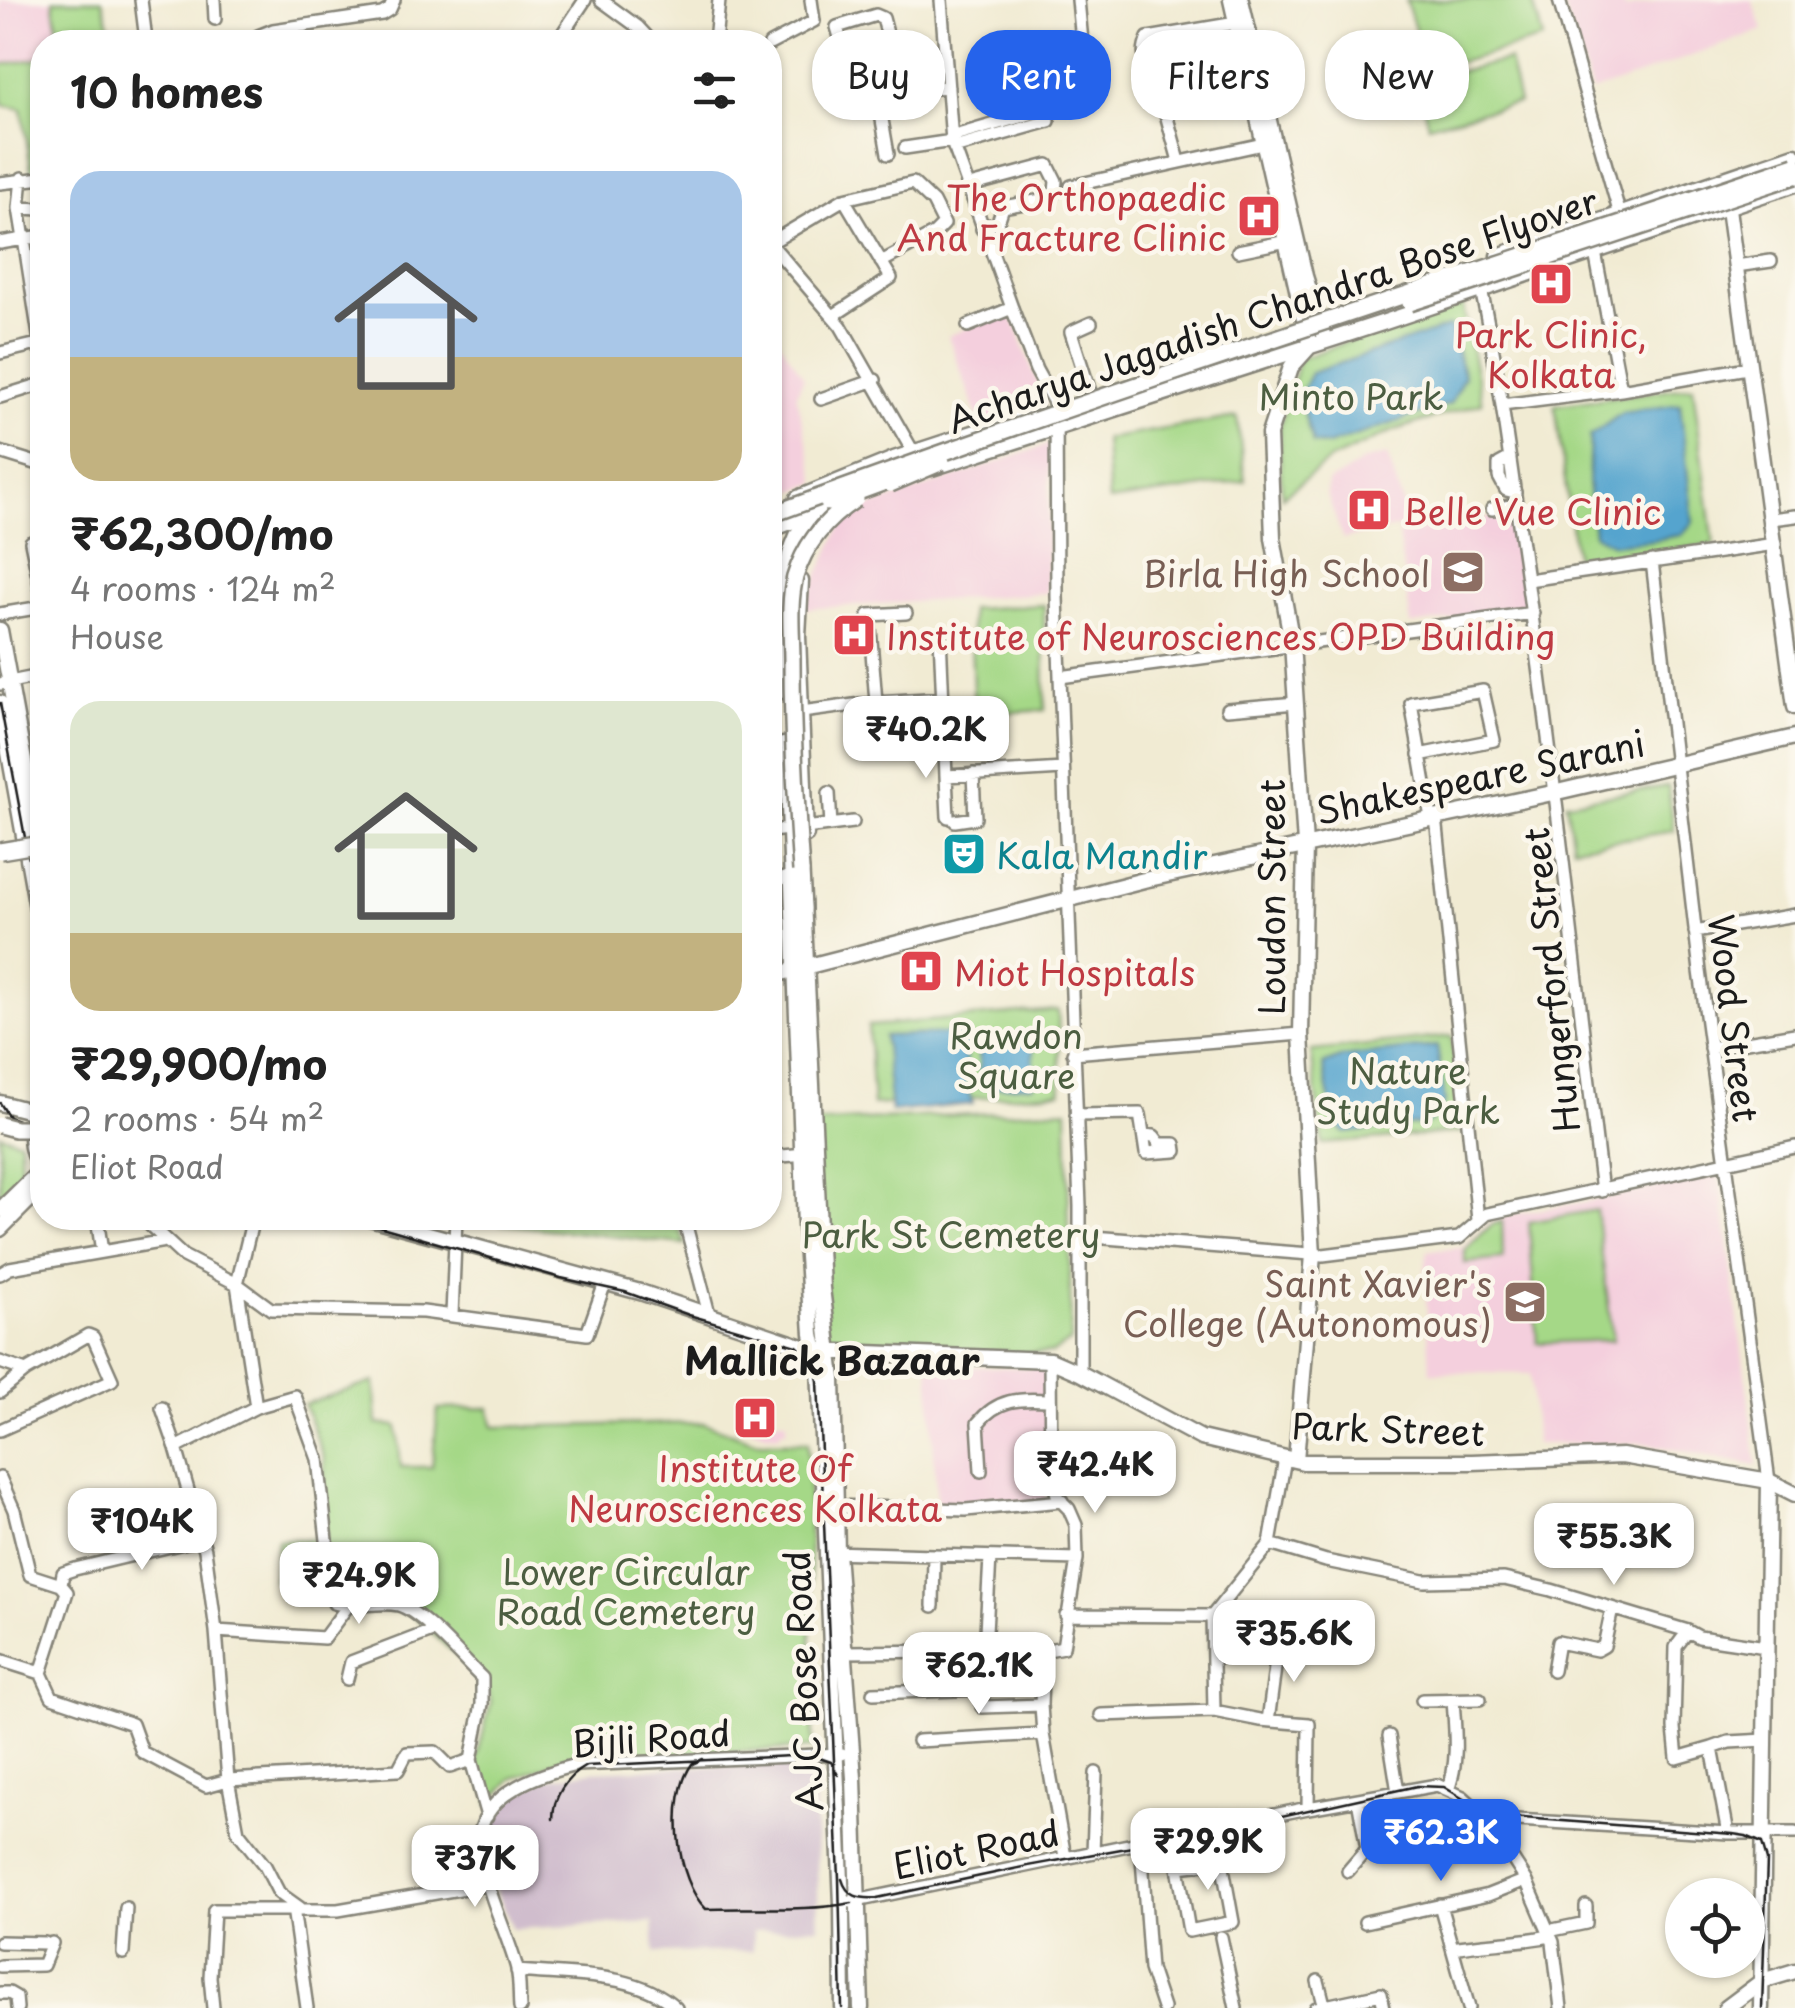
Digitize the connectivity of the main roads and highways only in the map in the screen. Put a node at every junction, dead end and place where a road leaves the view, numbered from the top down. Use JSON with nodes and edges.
{"nodes":[{"id":1,"x":1230,"y":0,"type":"edge"},
{"id":2,"x":1242,"y":0,"type":"edge"},
{"id":3,"x":1795,"y":155,"type":"edge"},
{"id":4,"x":1795,"y":164,"type":"edge"},
{"id":5,"x":1795,"y":176,"type":"edge"},
{"id":6,"x":1722,"y":181,"type":"junction"},
{"id":7,"x":1795,"y":184,"type":"edge"},
{"id":8,"x":1729,"y":207,"type":"junction"},
{"id":9,"x":1312,"y":319,"type":"junction"},
{"id":10,"x":1325,"y":341,"type":"junction"},
{"id":11,"x":1310,"y":346,"type":"junction"},
{"id":12,"x":942,"y":462,"type":"junction"},
{"id":13,"x":818,"y":489,"type":"junction"},
{"id":14,"x":802,"y":496,"type":"junction"},
{"id":15,"x":827,"y":507,"type":"junction"},
{"id":16,"x":782,"y":511,"type":"edge"},
{"id":17,"x":782,"y":514,"type":"edge"},
{"id":18,"x":811,"y":514,"type":"junction"},
{"id":19,"x":782,"y":515,"type":"edge"},
{"id":20,"x":782,"y":517,"type":"edge"},
{"id":21,"x":782,"y":576,"type":"edge"},
{"id":22,"x":1790,"y":624,"type":"edge"},
{"id":23,"x":782,"y":625,"type":"edge"},
{"id":24,"x":0,"y":630,"type":"edge"},
{"id":25,"x":5,"y":683,"type":"edge"},
{"id":26,"x":0,"y":703,"type":"edge"},
{"id":27,"x":1795,"y":707,"type":"edge"},
{"id":28,"x":794,"y":713,"type":"junction"},
{"id":29,"x":1795,"y":737,"type":"edge"},
{"id":30,"x":5,"y":763,"type":"edge"},
{"id":31,"x":26,"y":808,"type":"junction"},
{"id":32,"x":30,"y":819,"type":"edge"},
{"id":33,"x":798,"y":829,"type":"junction"},
{"id":34,"x":30,"y":839,"type":"edge"},
{"id":35,"x":30,"y":840,"type":"edge"},
{"id":36,"x":0,"y":844,"type":"edge"},
{"id":37,"x":1305,"y":846,"type":"junction"},
{"id":38,"x":0,"y":851,"type":"edge"},
{"id":39,"x":796,"y":874,"type":"junction"},
{"id":40,"x":802,"y":909,"type":"junction"},
{"id":41,"x":800,"y":968,"type":"junction"},
{"id":42,"x":782,"y":973,"type":"edge"},
{"id":43,"x":0,"y":1103,"type":"edge"},
{"id":44,"x":30,"y":1118,"type":"edge"},
{"id":45,"x":0,"y":1124,"type":"edge"},
{"id":46,"x":30,"y":1124,"type":"edge"},
{"id":47,"x":30,"y":1182,"type":"edge"},
{"id":48,"x":30,"y":1199,"type":"edge"},
{"id":49,"x":0,"y":1210,"type":"edge"},
{"id":50,"x":0,"y":1230,"type":"edge"},
{"id":51,"x":415,"y":1230,"type":"edge"},
{"id":52,"x":822,"y":1351,"type":"junction"},
{"id":53,"x":1291,"y":1459,"type":"junction"},
{"id":54,"x":1769,"y":1481,"type":"junction"},
{"id":55,"x":1795,"y":1494,"type":"edge"},
{"id":56,"x":832,"y":1552,"type":"junction"},
{"id":57,"x":1795,"y":1971,"type":"edge"},
{"id":58,"x":1762,"y":1982,"type":"junction"},
{"id":59,"x":843,"y":2008,"type":"edge"},
{"id":60,"x":860,"y":2008,"type":"edge"},
{"id":61,"x":1726,"y":2008,"type":"edge"},
{"id":62,"x":1761,"y":2008,"type":"edge"}],
"edges":[{"from":1,"to":9,"type":"main road"},
{"from":2,"to":9,"type":"main road"},
{"from":3,"to":6,"type":"main road"},
{"from":4,"to":17,"type":"highway","name":"Acharya Jagadish Chandra Bose Flyover","bridge":true},
{"from":5,"to":12,"type":"highway","name":"Acharya Jagadish Chandra Bose Flyover","bridge":true},
{"from":6,"to":8,"type":"main road"},
{"from":6,"to":9,"type":"main road"},
{"from":7,"to":8,"type":"main road"},
{"from":8,"to":10,"type":"main road"},
{"from":8,"to":22,"type":"main road"},
{"from":9,"to":10,"type":"main road"},
{"from":9,"to":11,"type":"main road"},
{"from":9,"to":13,"type":"main road"},
{"from":10,"to":11,"type":"main road"},
{"from":11,"to":15,"type":"main road"},
{"from":11,"to":37,"type":"main road","name":"Loudon Street"},
{"from":12,"to":19,"type":"highway","name":"Acharya Jagadish Chandra Bose Flyover","bridge":true},
{"from":12,"to":39,"type":"highway","bridge":true},
{"from":13,"to":14,"type":"main road"},
{"from":13,"to":15,"type":"main road"},
{"from":14,"to":16,"type":"main road"},
{"from":14,"to":18,"type":"main road"},
{"from":15,"to":18,"type":"main road"},
{"from":15,"to":28,"type":"main road"},
{"from":18,"to":20,"type":"main road"},
{"from":18,"to":21,"type":"main road"},
{"from":22,"to":27,"type":"main road"},
{"from":23,"to":28,"type":"main road"},
{"from":24,"to":25,"type":"main road"},
{"from":25,"to":31,"type":"main road"},
{"from":26,"to":30,"type":"main road"},
{"from":28,"to":33,"type":"main road"},
{"from":28,"to":33,"type":"main road"},
{"from":29,"to":37,"type":"main road","name":"Shakespeare Sarani"},
{"from":30,"to":31,"type":"main road"},
{"from":31,"to":32,"type":"main road"},
{"from":33,"to":39,"type":"main road"},
{"from":33,"to":40,"type":"main road"},
{"from":34,"to":36,"type":"main road"},
{"from":35,"to":38,"type":"highway","bridge":true},
{"from":37,"to":41,"type":"main road","name":"Shakespeare Sarani"},
{"from":37,"to":53,"type":"main road","name":"Loudon Street"},
{"from":39,"to":40,"type":"highway"},
{"from":39,"to":41,"type":"main road"},
{"from":40,"to":41,"type":"main road"},
{"from":41,"to":42,"type":"main road","name":"Shakespeare Sarani"},
{"from":41,"to":52,"type":"main road"},
{"from":43,"to":44,"type":"main road"},
{"from":45,"to":46,"type":"highway","bridge":true},
{"from":47,"to":49,"type":"main road"},
{"from":48,"to":50,"type":"main road"},
{"from":51,"to":52,"type":"main road","name":"Park Street"},
{"from":52,"to":53,"type":"main road","name":"Park Street"},
{"from":52,"to":56,"type":"main road","name":"AJC Bose Road"},
{"from":52,"to":56,"type":"main road"},
{"from":53,"to":54,"type":"main road","name":"Park Street"},
{"from":54,"to":55,"type":"main road","name":"Park Street"},
{"from":54,"to":58,"type":"main road"},
{"from":56,"to":59,"type":"main road","name":"AJC Bose Road"},
{"from":56,"to":60,"type":"main road"},
{"from":57,"to":58,"type":"main road"},
{"from":58,"to":61,"type":"main road"},
{"from":58,"to":62,"type":"main road"}]}
